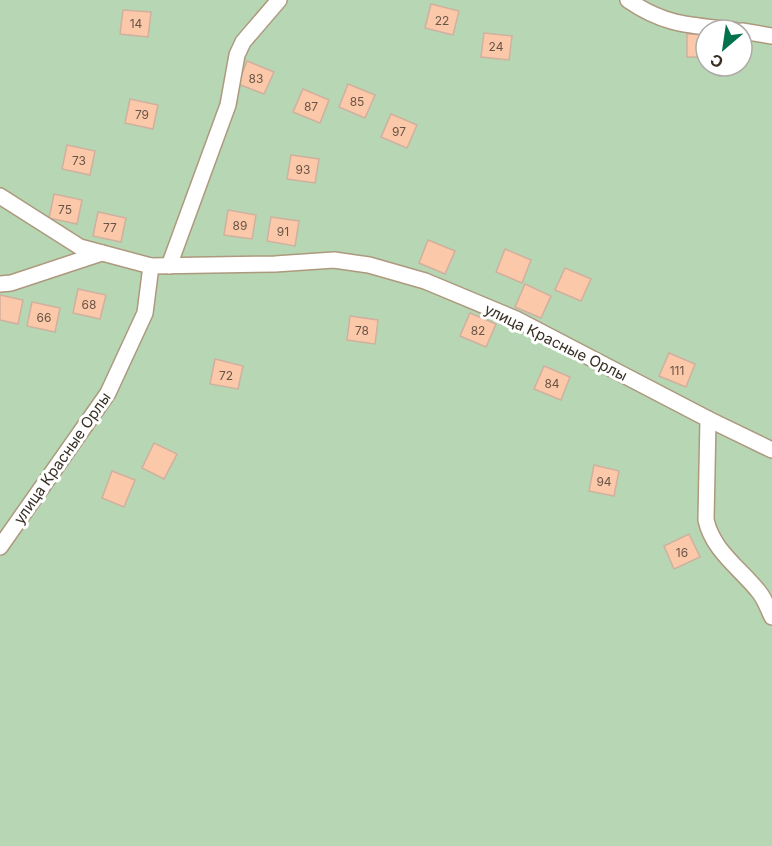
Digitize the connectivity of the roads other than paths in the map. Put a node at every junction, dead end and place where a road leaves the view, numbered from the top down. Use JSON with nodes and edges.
{"nodes":[{"id":1,"x":279,"y":0,"type":"edge"},
{"id":2,"x":628,"y":0,"type":"edge"},
{"id":3,"x":694,"y":25,"type":"edge"},
{"id":4,"x":754,"y":33,"type":"edge"},
{"id":5,"x":772,"y":36,"type":"edge"},
{"id":6,"x":0,"y":196,"type":"edge"},
{"id":7,"x":102,"y":253,"type":"junction"},
{"id":8,"x":151,"y":266,"type":"junction"},
{"id":9,"x":169,"y":266,"type":"junction"},
{"id":10,"x":0,"y":284,"type":"edge"},
{"id":11,"x":708,"y":420,"type":"junction"},
{"id":12,"x":772,"y":450,"type":"edge"},
{"id":13,"x":0,"y":547,"type":"edge"},
{"id":14,"x":772,"y":617,"type":"edge"}],
"edges":[{"from":1,"to":9,"type":"street"},
{"from":2,"to":3,"type":"street"},
{"from":4,"to":5,"type":"street"},
{"from":6,"to":7,"type":"street","name":"улица Красные Орлы"},
{"from":7,"to":8,"type":"street","name":"улица Красные Орлы"},
{"from":7,"to":10,"type":"street"},
{"from":8,"to":9,"type":"street","name":"улица Красные Орлы"},
{"from":8,"to":13,"type":"street","name":"улица Красные Орлы"},
{"from":9,"to":11,"type":"street","name":"улица Красные Орлы"},
{"from":11,"to":12,"type":"street","name":"улица Красные Орлы"},
{"from":11,"to":14,"type":"street"}]}
